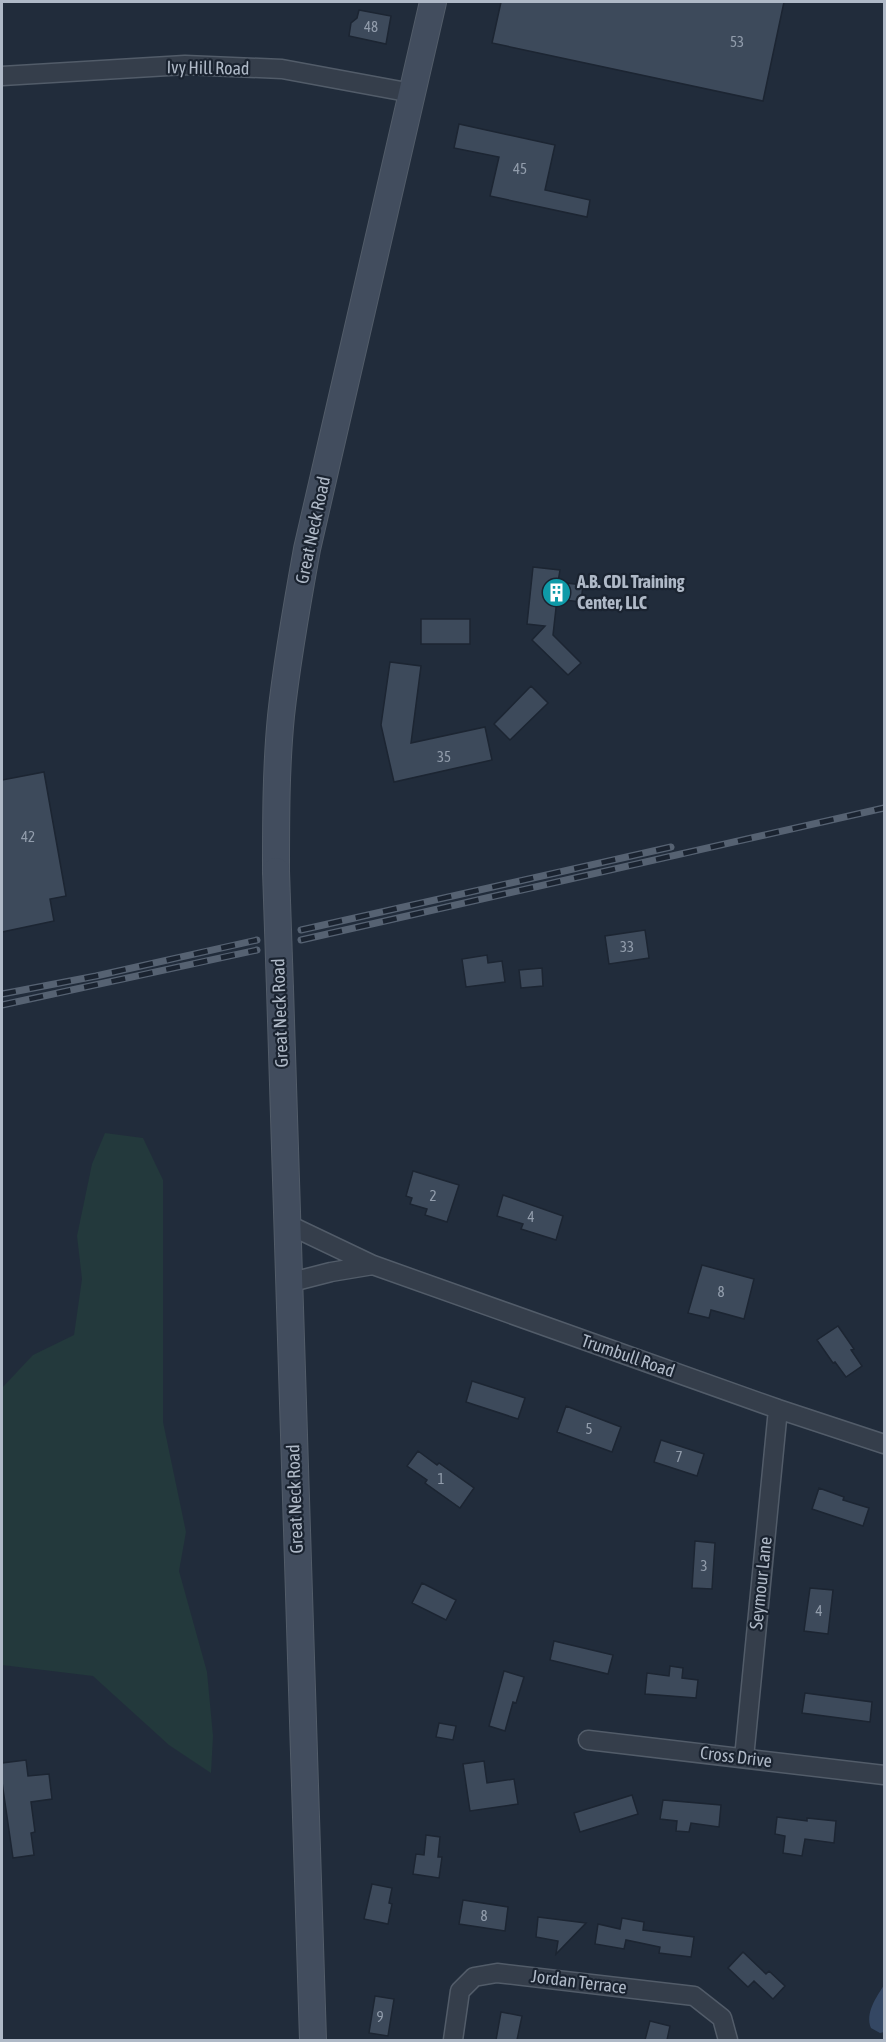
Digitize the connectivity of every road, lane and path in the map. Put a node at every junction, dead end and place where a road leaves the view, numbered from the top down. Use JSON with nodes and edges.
{"nodes":[{"id":1,"x":433,"y":2,"type":"edge"},
{"id":2,"x":2,"y":76,"type":"edge"},
{"id":3,"x":412,"y":93,"type":"junction"},
{"id":4,"x":286,"y":1224,"type":"junction"},
{"id":5,"x":373,"y":1265,"type":"junction"},
{"id":6,"x":288,"y":1283,"type":"junction"},
{"id":7,"x":778,"y":1409,"type":"junction"},
{"id":8,"x":885,"y":1444,"type":"edge"},
{"id":9,"x":588,"y":1740,"type":"dead end"},
{"id":10,"x":744,"y":1758,"type":"junction"},
{"id":11,"x":885,"y":1774,"type":"edge"},
{"id":12,"x":313,"y":2040,"type":"edge"},
{"id":13,"x":453,"y":2040,"type":"edge"},
{"id":14,"x":728,"y":2040,"type":"edge"}],
"edges":[{"from":1,"to":3,"type":"main road","name":"Great Neck Road"},
{"from":2,"to":3,"type":"street","name":"Ivy Hill Road"},
{"from":3,"to":4,"type":"main road","name":"Great Neck Road","bridge":true},
{"from":4,"to":5,"type":"street","name":"Trumbull Road"},
{"from":4,"to":6,"type":"main road","name":"Great Neck Road"},
{"from":5,"to":6,"type":"street","name":"Trumbull Road"},
{"from":5,"to":7,"type":"street","name":"Trumbull Road"},
{"from":6,"to":12,"type":"main road","name":"Great Neck Road"},
{"from":7,"to":8,"type":"street","name":"Trumbull Road"},
{"from":7,"to":10,"type":"street","name":"Seymour Lane"},
{"from":9,"to":10,"type":"street","name":"Cross Drive"},
{"from":10,"to":11,"type":"street","name":"Cross Drive"},
{"from":13,"to":14,"type":"street","name":"Jordan Terrace"}]}
